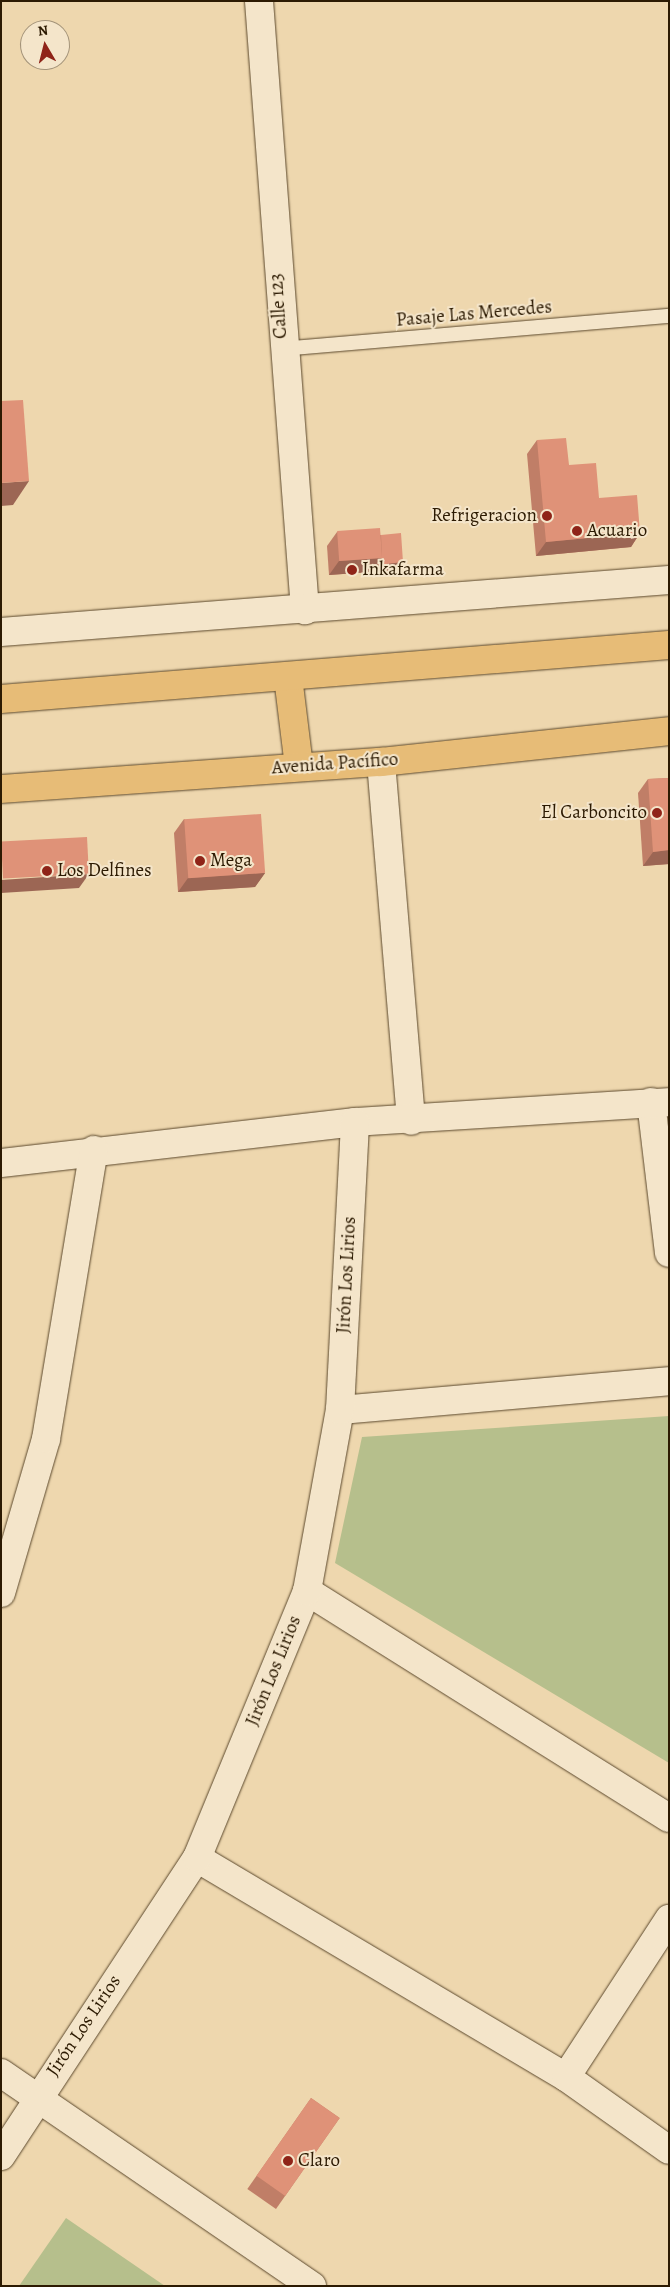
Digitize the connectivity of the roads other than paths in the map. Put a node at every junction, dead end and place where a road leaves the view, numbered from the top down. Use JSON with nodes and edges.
{"nodes":[{"id":1,"x":259,"y":1,"type":"edge"},
{"id":2,"x":669,"y":316,"type":"edge"},
{"id":3,"x":282,"y":349,"type":"junction"},
{"id":4,"x":669,"y":580,"type":"edge"},
{"id":5,"x":305,"y":610,"type":"junction"},
{"id":6,"x":1,"y":632,"type":"edge"},
{"id":7,"x":669,"y":645,"type":"edge"},
{"id":8,"x":288,"y":677,"type":"junction"},
{"id":9,"x":1,"y":699,"type":"edge"},
{"id":10,"x":669,"y":731,"type":"edge"},
{"id":11,"x":381,"y":762,"type":"junction"},
{"id":12,"x":299,"y":766,"type":"junction"},
{"id":13,"x":1,"y":790,"type":"edge"},
{"id":14,"x":660,"y":1102,"type":"edge"},
{"id":15,"x":411,"y":1121,"type":"junction"},
{"id":16,"x":355,"y":1122,"type":"junction"},
{"id":17,"x":94,"y":1150,"type":"junction"},
{"id":18,"x":1,"y":1163,"type":"edge"},
{"id":19,"x":669,"y":1253,"type":"edge"},
{"id":20,"x":669,"y":1381,"type":"edge"},
{"id":21,"x":340,"y":1410,"type":"junction"},
{"id":22,"x":307,"y":1591,"type":"junction"},
{"id":23,"x":1,"y":1593,"type":"edge"},
{"id":24,"x":669,"y":1818,"type":"edge"},
{"id":25,"x":197,"y":1858,"type":"junction"},
{"id":26,"x":669,"y":1919,"type":"edge"},
{"id":27,"x":1,"y":2073,"type":"edge"},
{"id":28,"x":566,"y":2077,"type":"junction"},
{"id":29,"x":36,"y":2097,"type":"junction"},
{"id":30,"x":669,"y":2150,"type":"edge"},
{"id":31,"x":1,"y":2156,"type":"edge"},
{"id":32,"x":312,"y":2286,"type":"edge"}],
"edges":[{"from":1,"to":3,"type":"street","name":"Calle 123"},
{"from":2,"to":3,"type":"lane","name":"Pasaje Las Mercedes"},
{"from":3,"to":5,"type":"street","name":"Calle 123"},
{"from":4,"to":5,"type":"street"},
{"from":5,"to":6,"type":"street"},
{"from":7,"to":8,"type":"main road"},
{"from":8,"to":9,"type":"main road"},
{"from":8,"to":12,"type":"main road"},
{"from":10,"to":11,"type":"main road","name":"Avenida Pacífico"},
{"from":11,"to":12,"type":"main road","name":"Avenida Pacífico"},
{"from":11,"to":15,"type":"street"},
{"from":12,"to":13,"type":"main road","name":"Avenida Pacífico"},
{"from":14,"to":15,"type":"street"},
{"from":14,"to":19,"type":"street"},
{"from":15,"to":16,"type":"street"},
{"from":16,"to":17,"type":"street"},
{"from":16,"to":21,"type":"street","name":"Jirón Los Lirios"},
{"from":17,"to":18,"type":"street"},
{"from":17,"to":23,"type":"street"},
{"from":20,"to":21,"type":"street"},
{"from":21,"to":22,"type":"street","name":"Jirón Los Lirios"},
{"from":22,"to":24,"type":"street"},
{"from":22,"to":25,"type":"street","name":"Jirón Los Lirios"},
{"from":25,"to":28,"type":"street"},
{"from":25,"to":29,"type":"street","name":"Jirón Los Lirios"},
{"from":26,"to":28,"type":"street"},
{"from":27,"to":29,"type":"street"},
{"from":28,"to":30,"type":"street"},
{"from":29,"to":31,"type":"street","name":"Jirón Los Lirios"},
{"from":29,"to":32,"type":"street"}]}
